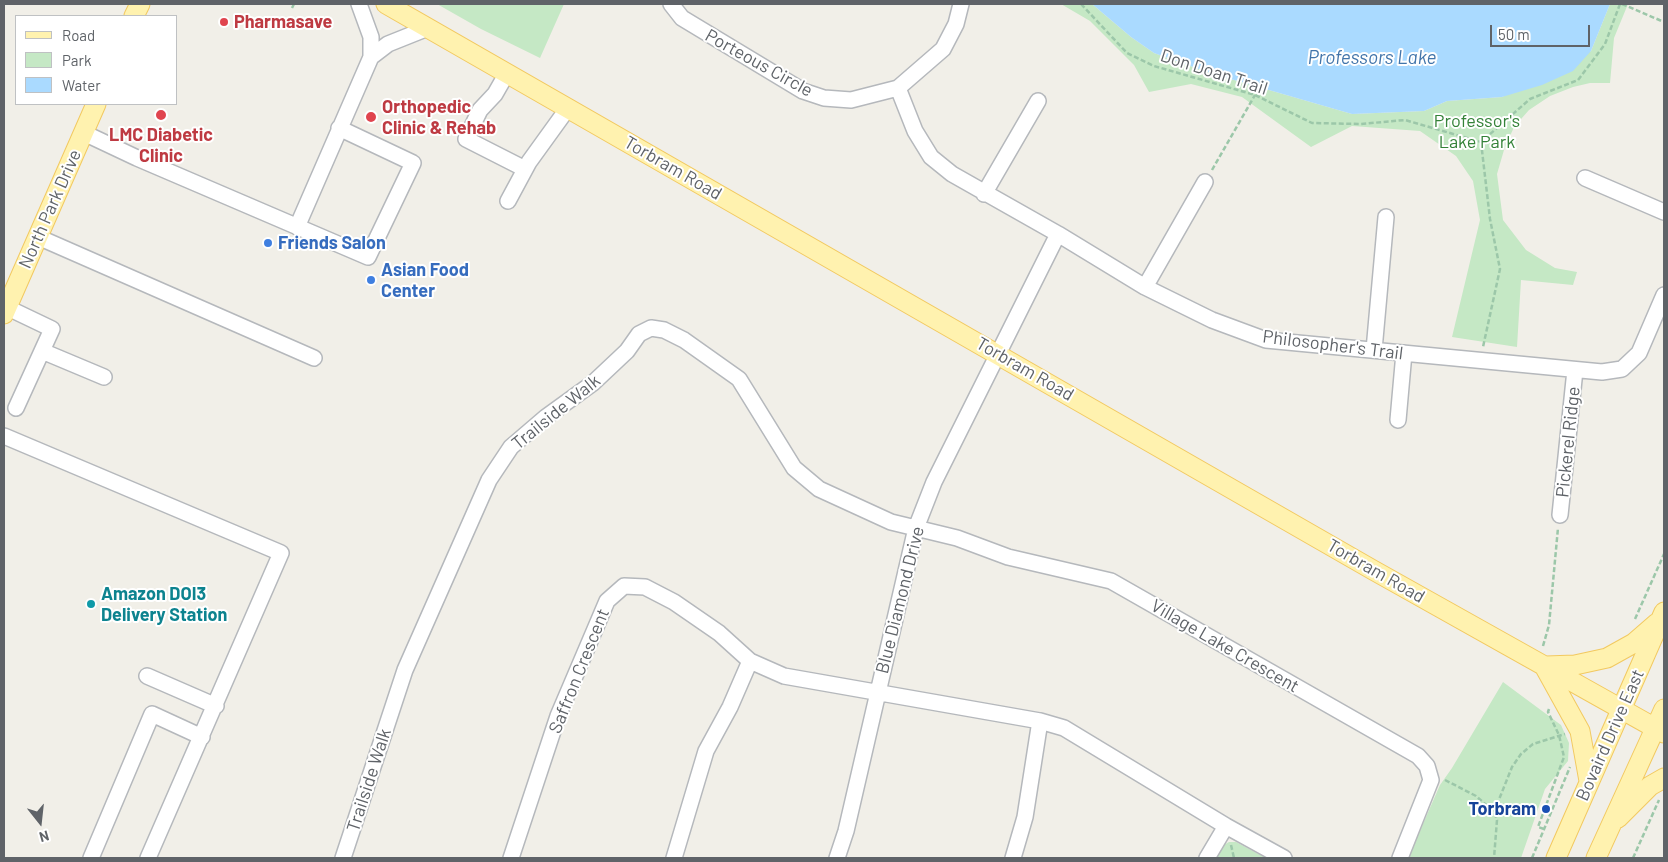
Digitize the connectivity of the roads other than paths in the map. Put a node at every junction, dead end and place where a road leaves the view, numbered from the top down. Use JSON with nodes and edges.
{"nodes":[{"id":1,"x":359,"y":4,"type":"edge"},
{"id":2,"x":670,"y":4,"type":"edge"},
{"id":3,"x":961,"y":4,"type":"edge"},
{"id":4,"x":396,"y":6,"type":"edge"},
{"id":5,"x":428,"y":28,"type":"junction"},
{"id":6,"x":371,"y":57,"type":"junction"},
{"id":7,"x":507,"y":74,"type":"junction"},
{"id":8,"x":898,"y":88,"type":"junction"},
{"id":9,"x":1038,"y":101,"type":"dead end"},
{"id":10,"x":96,"y":105,"type":"edge"},
{"id":11,"x":568,"y":108,"type":"junction"},
{"id":12,"x":339,"y":128,"type":"junction"},
{"id":13,"x":84,"y":133,"type":"junction"},
{"id":14,"x":525,"y":169,"type":"junction"},
{"id":15,"x":1585,"y":178,"type":"dead end"},
{"id":16,"x":1205,"y":182,"type":"road end"},
{"id":17,"x":984,"y":194,"type":"junction"},
{"id":18,"x":508,"y":201,"type":"dead end"},
{"id":19,"x":1664,"y":212,"type":"edge"},
{"id":20,"x":1386,"y":217,"type":"dead end"},
{"id":21,"x":297,"y":227,"type":"junction"},
{"id":22,"x":1058,"y":234,"type":"junction"},
{"id":23,"x":38,"y":237,"type":"junction"},
{"id":24,"x":1145,"y":287,"type":"junction"},
{"id":25,"x":1664,"y":295,"type":"edge"},
{"id":26,"x":5,"y":310,"type":"edge"},
{"id":27,"x":1374,"y":350,"type":"junction"},
{"id":28,"x":42,"y":351,"type":"junction"},
{"id":29,"x":1404,"y":353,"type":"junction"},
{"id":30,"x":1000,"y":354,"type":"junction"},
{"id":31,"x":314,"y":358,"type":"dead end"},
{"id":32,"x":1575,"y":370,"type":"junction"},
{"id":33,"x":104,"y":377,"type":"dead end"},
{"id":34,"x":16,"y":408,"type":"dead end"},
{"id":35,"x":1398,"y":420,"type":"dead end"},
{"id":36,"x":5,"y":438,"type":"edge"},
{"id":37,"x":1560,"y":515,"type":"road end"},
{"id":38,"x":916,"y":528,"type":"junction"},
{"id":39,"x":1663,"y":616,"type":"edge"},
{"id":40,"x":750,"y":661,"type":"junction"},
{"id":41,"x":1540,"y":664,"type":"junction"},
{"id":42,"x":147,"y":676,"type":"dead end"},
{"id":43,"x":877,"y":692,"type":"junction"},
{"id":44,"x":216,"y":706,"type":"junction"},
{"id":45,"x":1664,"y":709,"type":"edge"},
{"id":46,"x":1623,"y":710,"type":"junction"},
{"id":47,"x":1040,"y":721,"type":"junction"},
{"id":48,"x":1660,"y":731,"type":"edge"},
{"id":49,"x":202,"y":737,"type":"junction"},
{"id":50,"x":1589,"y":781,"type":"junction"},
{"id":51,"x":1663,"y":786,"type":"edge"},
{"id":52,"x":1226,"y":826,"type":"junction"},
{"id":53,"x":1609,"y":827,"type":"junction"},
{"id":54,"x":90,"y":858,"type":"edge"},
{"id":55,"x":148,"y":858,"type":"edge"},
{"id":56,"x":343,"y":858,"type":"edge"},
{"id":57,"x":511,"y":858,"type":"edge"},
{"id":58,"x":674,"y":858,"type":"edge"},
{"id":59,"x":838,"y":858,"type":"edge"},
{"id":60,"x":1013,"y":858,"type":"edge"},
{"id":61,"x":1207,"y":858,"type":"edge"},
{"id":62,"x":1284,"y":858,"type":"edge"},
{"id":63,"x":1400,"y":858,"type":"edge"},
{"id":64,"x":1556,"y":858,"type":"edge"},
{"id":65,"x":1596,"y":858,"type":"edge"}],
"edges":[{"from":1,"to":6,"type":"street"},
{"from":2,"to":8,"type":"street","name":"Porteous Circle"},
{"from":3,"to":8,"type":"street","name":"Porteous Circle"},
{"from":4,"to":5,"type":"main road","name":"Torbram Road"},
{"from":5,"to":6,"type":"street"},
{"from":5,"to":7,"type":"main road","name":"Torbram Road"},
{"from":6,"to":12,"type":"street"},
{"from":7,"to":11,"type":"main road","name":"Torbram Road"},
{"from":7,"to":14,"type":"street"},
{"from":8,"to":17,"type":"street","name":"Philosopher's Trail"},
{"from":9,"to":17,"type":"street"},
{"from":10,"to":13,"type":"main road","name":"North Park Drive"},
{"from":11,"to":14,"type":"street"},
{"from":11,"to":30,"type":"main road","name":"Torbram Road"},
{"from":12,"to":21,"type":"street"},
{"from":12,"to":21,"type":"street"},
{"from":13,"to":21,"type":"street"},
{"from":13,"to":23,"type":"main road","name":"North Park Drive"},
{"from":14,"to":18,"type":"street"},
{"from":15,"to":19,"type":"street"},
{"from":16,"to":24,"type":"street"},
{"from":17,"to":22,"type":"street","name":"Philosopher's Trail"},
{"from":20,"to":27,"type":"street"},
{"from":22,"to":24,"type":"street","name":"Philosopher's Trail"},
{"from":22,"to":30,"type":"street","name":"Blue Diamond Drive"},
{"from":23,"to":26,"type":"main road","name":"North Park Drive"},
{"from":23,"to":31,"type":"street"},
{"from":24,"to":27,"type":"street","name":"Philosopher's Trail"},
{"from":25,"to":32,"type":"street","name":"Philosopher's Trail"},
{"from":26,"to":28,"type":"street"},
{"from":27,"to":29,"type":"street","name":"Philosopher's Trail"},
{"from":28,"to":33,"type":"street"},
{"from":28,"to":34,"type":"street"},
{"from":29,"to":32,"type":"street","name":"Philosopher's Trail"},
{"from":29,"to":35,"type":"street"},
{"from":30,"to":38,"type":"street","name":"Blue Diamond Drive"},
{"from":30,"to":41,"type":"main road","name":"Torbram Road"},
{"from":32,"to":37,"type":"street","name":"Pickerel Ridge"},
{"from":36,"to":44,"type":"street"},
{"from":38,"to":43,"type":"street","name":"Blue Diamond Drive"},
{"from":38,"to":56,"type":"street","name":"Trailside Walk"},
{"from":38,"to":63,"type":"street","name":"Village Lake Crescent"},
{"from":39,"to":41,"type":"main road"},
{"from":39,"to":46,"type":"main road","name":"Bovaird Drive East"},
{"from":40,"to":43,"type":"street","name":"Saffron Crescent"},
{"from":40,"to":57,"type":"street","name":"Saffron Crescent"},
{"from":40,"to":58,"type":"street"},
{"from":41,"to":46,"type":"main road","name":"Torbram Road"},
{"from":41,"to":50,"type":"main road"},
{"from":42,"to":44,"type":"street"},
{"from":43,"to":47,"type":"street"},
{"from":43,"to":59,"type":"street","name":"Blue Diamond Drive"},
{"from":44,"to":49,"type":"street"},
{"from":45,"to":48,"type":"main road","name":"Bovaird Drive East"},
{"from":46,"to":48,"type":"main road","name":"Torbram Road"},
{"from":46,"to":50,"type":"main road","name":"Bovaird Drive East"},
{"from":47,"to":52,"type":"street"},
{"from":47,"to":60,"type":"street"},
{"from":48,"to":53,"type":"main road","name":"Bovaird Drive East"},
{"from":49,"to":54,"type":"street"},
{"from":49,"to":55,"type":"street"},
{"from":50,"to":64,"type":"main road","name":"Bovaird Drive East"},
{"from":51,"to":53,"type":"main road"},
{"from":52,"to":61,"type":"street"},
{"from":52,"to":62,"type":"street"},
{"from":53,"to":65,"type":"main road","name":"Bovaird Drive East"}]}
